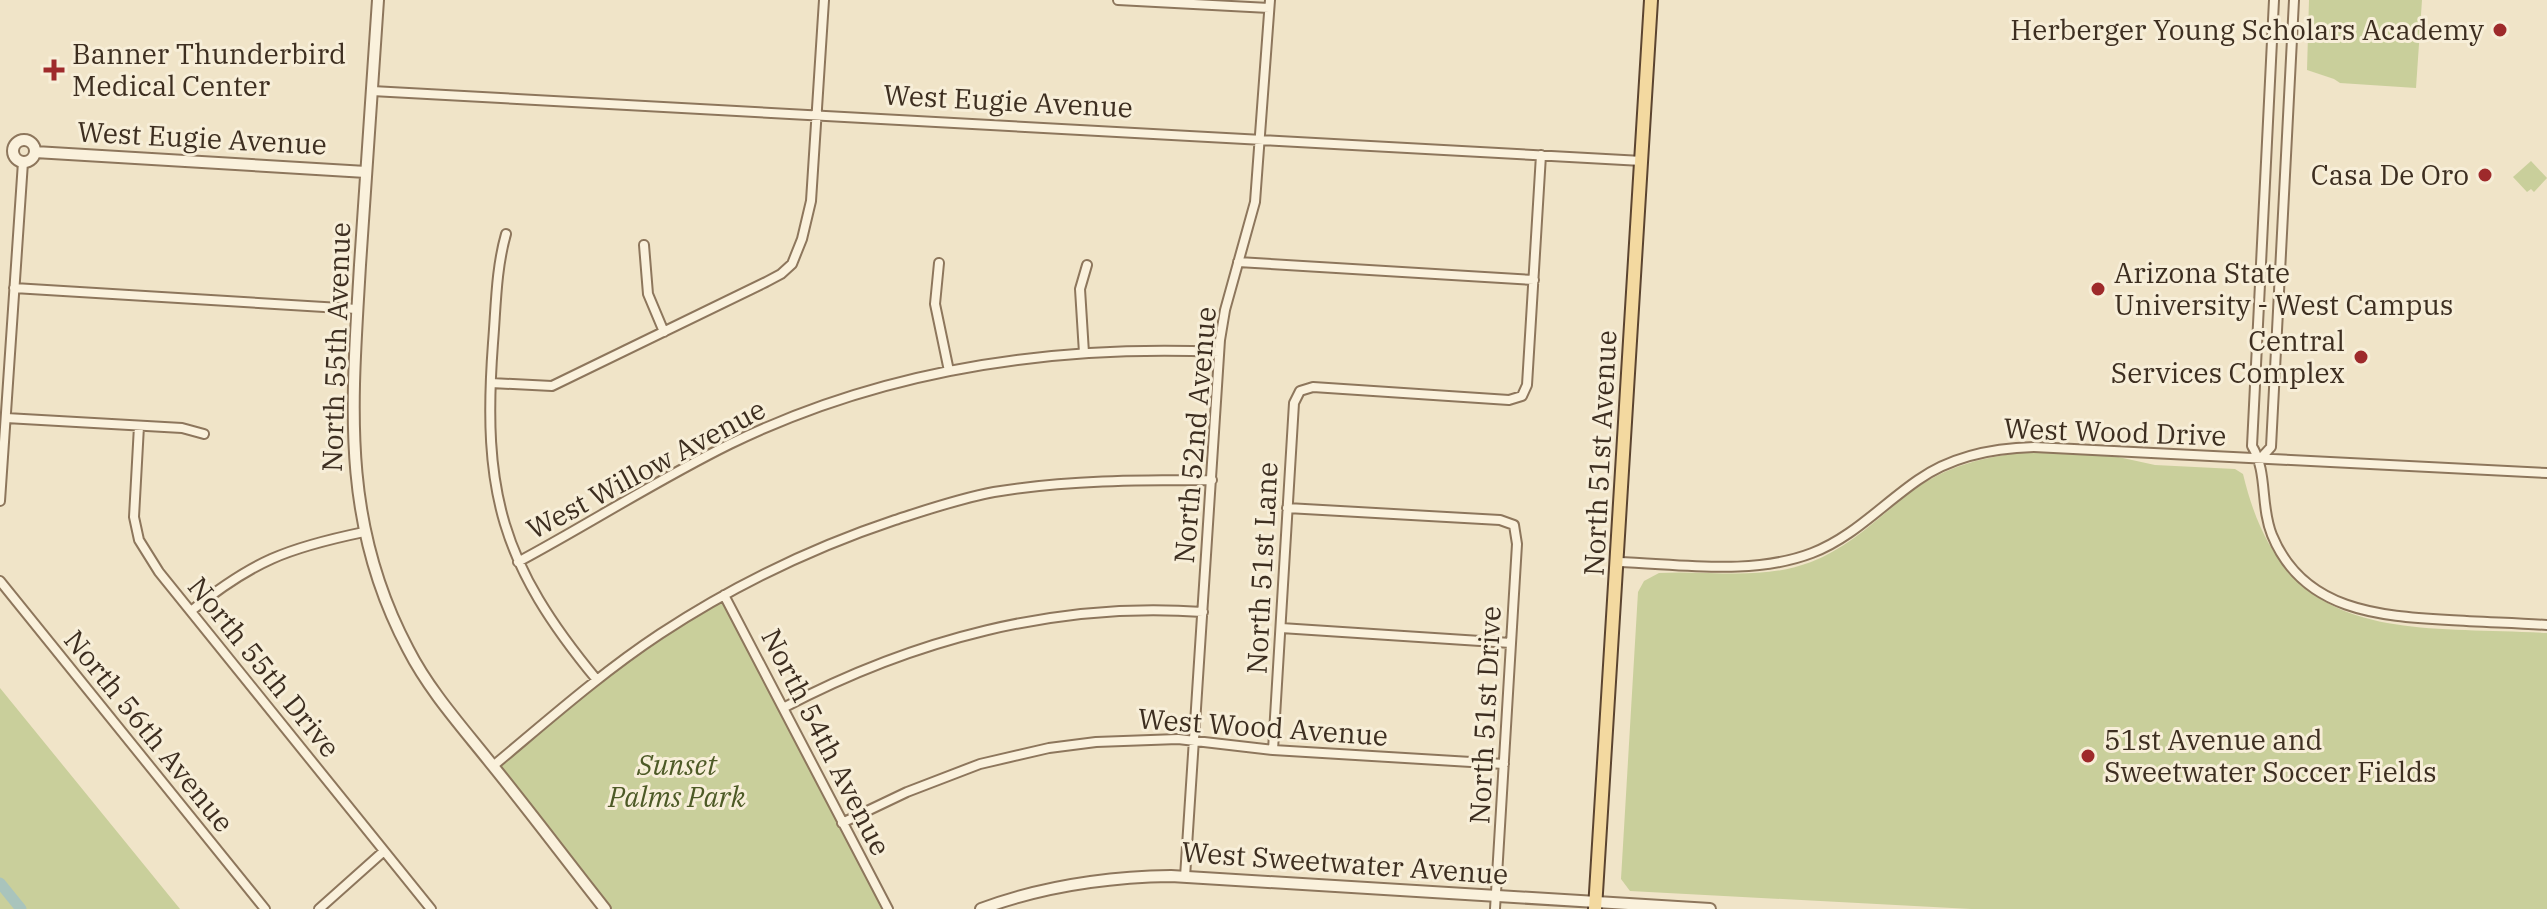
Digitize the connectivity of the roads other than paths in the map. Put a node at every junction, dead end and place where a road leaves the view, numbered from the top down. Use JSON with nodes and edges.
{"nodes":[{"id":1,"x":378,"y":0,"type":"edge"},
{"id":2,"x":824,"y":0,"type":"edge"},
{"id":3,"x":1118,"y":0,"type":"edge"},
{"id":4,"x":1651,"y":0,"type":"edge"},
{"id":5,"x":2274,"y":0,"type":"edge"},
{"id":6,"x":2294,"y":0,"type":"edge"},
{"id":7,"x":1270,"y":4,"type":"edge"},
{"id":8,"x":372,"y":91,"type":"junction"},
{"id":9,"x":817,"y":115,"type":"junction"},
{"id":10,"x":1261,"y":139,"type":"junction"},
{"id":11,"x":0,"y":148,"type":"edge"},
{"id":12,"x":13,"y":150,"type":"junction"},
{"id":13,"x":35,"y":152,"type":"junction"},
{"id":14,"x":1541,"y":155,"type":"junction"},
{"id":15,"x":1642,"y":161,"type":"junction"},
{"id":16,"x":23,"y":162,"type":"junction"},
{"id":17,"x":366,"y":172,"type":"junction"},
{"id":18,"x":506,"y":234,"type":"dead end"},
{"id":19,"x":644,"y":245,"type":"dead end"},
{"id":20,"x":1238,"y":262,"type":"junction"},
{"id":21,"x":939,"y":263,"type":"dead end"},
{"id":22,"x":1087,"y":265,"type":"dead end"},
{"id":23,"x":1534,"y":280,"type":"junction"},
{"id":24,"x":14,"y":288,"type":"junction"},
{"id":25,"x":357,"y":309,"type":"junction"},
{"id":26,"x":664,"y":332,"type":"junction"},
{"id":27,"x":1219,"y":352,"type":"junction"},
{"id":28,"x":1084,"y":353,"type":"junction"},
{"id":29,"x":949,"y":371,"type":"junction"},
{"id":30,"x":491,"y":383,"type":"junction"},
{"id":31,"x":6,"y":418,"type":"junction"},
{"id":32,"x":139,"y":426,"type":"junction"},
{"id":33,"x":204,"y":434,"type":"dead end"},
{"id":34,"x":2260,"y":459,"type":"junction"},
{"id":35,"x":2547,"y":473,"type":"edge"},
{"id":36,"x":1212,"y":480,"type":"junction"},
{"id":37,"x":0,"y":501,"type":"edge"},
{"id":38,"x":1287,"y":508,"type":"junction"},
{"id":39,"x":364,"y":532,"type":"junction"},
{"id":40,"x":518,"y":562,"type":"junction"},
{"id":41,"x":1618,"y":562,"type":"junction"},
{"id":42,"x":0,"y":581,"type":"edge"},
{"id":43,"x":724,"y":595,"type":"junction"},
{"id":44,"x":191,"y":611,"type":"junction"},
{"id":45,"x":1203,"y":612,"type":"junction"},
{"id":46,"x":2547,"y":625,"type":"edge"},
{"id":47,"x":1281,"y":628,"type":"junction"},
{"id":48,"x":1511,"y":643,"type":"junction"},
{"id":49,"x":597,"y":680,"type":"junction"},
{"id":50,"x":783,"y":708,"type":"junction"},
{"id":51,"x":1195,"y":740,"type":"junction"},
{"id":52,"x":1273,"y":750,"type":"junction"},
{"id":53,"x":1504,"y":764,"type":"junction"},
{"id":54,"x":493,"y":766,"type":"junction"},
{"id":55,"x":842,"y":823,"type":"junction"},
{"id":56,"x":384,"y":851,"type":"junction"},
{"id":57,"x":1185,"y":877,"type":"junction"},
{"id":58,"x":1495,"y":903,"type":"edge"},
{"id":59,"x":996,"y":906,"type":"edge"},
{"id":60,"x":1596,"y":906,"type":"edge"},
{"id":61,"x":265,"y":909,"type":"edge"},
{"id":62,"x":319,"y":909,"type":"edge"},
{"id":63,"x":431,"y":909,"type":"edge"},
{"id":64,"x":605,"y":909,"type":"edge"},
{"id":65,"x":888,"y":909,"type":"edge"},
{"id":66,"x":981,"y":909,"type":"edge"},
{"id":67,"x":1710,"y":909,"type":"edge"}],
"edges":[{"from":1,"to":8,"type":"street","name":"North 55th Avenue"},
{"from":2,"to":9,"type":"street"},
{"from":3,"to":7,"type":"street"},
{"from":4,"to":15,"type":"main road","name":"North 51st Avenue"},
{"from":5,"to":34,"type":"street"},
{"from":6,"to":34,"type":"street"},
{"from":7,"to":10,"type":"street","name":"North 52nd Avenue"},
{"from":8,"to":9,"type":"street","name":"West Eugie Avenue"},
{"from":8,"to":17,"type":"street","name":"North 55th Avenue"},
{"from":9,"to":10,"type":"street","name":"West Eugie Avenue"},
{"from":9,"to":26,"type":"street"},
{"from":10,"to":14,"type":"street","name":"West Eugie Avenue"},
{"from":10,"to":20,"type":"street","name":"North 52nd Avenue"},
{"from":11,"to":12,"type":"street","name":"West Eugie Avenue"},
{"from":12,"to":13,"type":"street","name":"West Eugie Avenue"},
{"from":12,"to":16,"type":"street"},
{"from":13,"to":16,"type":"street","name":"West Eugie Avenue"},
{"from":13,"to":17,"type":"street","name":"West Eugie Avenue"},
{"from":14,"to":15,"type":"street","name":"West Eugie Avenue"},
{"from":14,"to":23,"type":"street"},
{"from":15,"to":41,"type":"main road","name":"North 51st Avenue"},
{"from":16,"to":24,"type":"street"},
{"from":17,"to":25,"type":"street","name":"North 55th Avenue"},
{"from":18,"to":30,"type":"street"},
{"from":19,"to":26,"type":"street"},
{"from":20,"to":23,"type":"street"},
{"from":20,"to":27,"type":"street","name":"North 52nd Avenue"},
{"from":21,"to":29,"type":"street"},
{"from":22,"to":28,"type":"street"},
{"from":23,"to":38,"type":"street","name":"North 51st Lane"},
{"from":24,"to":25,"type":"street"},
{"from":24,"to":31,"type":"street"},
{"from":25,"to":39,"type":"street","name":"North 55th Avenue"},
{"from":26,"to":30,"type":"street"},
{"from":27,"to":28,"type":"street","name":"West Willow Avenue"},
{"from":27,"to":36,"type":"street","name":"North 52nd Avenue"},
{"from":28,"to":29,"type":"street","name":"West Willow Avenue"},
{"from":29,"to":40,"type":"street","name":"West Willow Avenue"},
{"from":30,"to":40,"type":"street"},
{"from":31,"to":32,"type":"street"},
{"from":31,"to":37,"type":"street"},
{"from":32,"to":33,"type":"street"},
{"from":32,"to":44,"type":"street","name":"North 55th Drive"},
{"from":34,"to":35,"type":"street","name":"West Wood Drive"},
{"from":34,"to":41,"type":"street","name":"West Wood Drive"},
{"from":34,"to":46,"type":"street"},
{"from":36,"to":43,"type":"street"},
{"from":36,"to":45,"type":"street","name":"North 52nd Avenue"},
{"from":38,"to":47,"type":"street","name":"North 51st Lane"},
{"from":38,"to":48,"type":"street","name":"North 51st Drive"},
{"from":39,"to":44,"type":"street"},
{"from":39,"to":54,"type":"street","name":"North 55th Avenue"},
{"from":40,"to":49,"type":"street"},
{"from":41,"to":60,"type":"main road","name":"North 51st Avenue"},
{"from":42,"to":61,"type":"street","name":"North 56th Avenue"},
{"from":43,"to":49,"type":"street"},
{"from":43,"to":50,"type":"street","name":"North 54th Avenue"},
{"from":44,"to":56,"type":"street","name":"North 55th Drive"},
{"from":45,"to":50,"type":"street"},
{"from":45,"to":51,"type":"street","name":"North 52nd Avenue"},
{"from":47,"to":48,"type":"street"},
{"from":47,"to":52,"type":"street","name":"North 51st Lane"},
{"from":48,"to":53,"type":"street","name":"North 51st Drive"},
{"from":49,"to":54,"type":"street"},
{"from":50,"to":55,"type":"street","name":"North 54th Avenue"},
{"from":51,"to":52,"type":"street","name":"West Wood Avenue"},
{"from":51,"to":55,"type":"street","name":"West Wood Avenue"},
{"from":51,"to":57,"type":"street","name":"North 52nd Avenue"},
{"from":52,"to":53,"type":"street","name":"West Wood Avenue"},
{"from":53,"to":58,"type":"street","name":"North 51st Drive"},
{"from":54,"to":64,"type":"street","name":"North 55th Avenue"},
{"from":55,"to":65,"type":"street","name":"North 54th Avenue"},
{"from":56,"to":62,"type":"street"},
{"from":56,"to":63,"type":"street","name":"North 55th Drive"},
{"from":57,"to":58,"type":"street","name":"West Sweetwater Avenue"},
{"from":57,"to":59,"type":"street","name":"West Sweetwater Avenue"},
{"from":58,"to":60,"type":"street","name":"West Sweetwater Avenue"},
{"from":59,"to":66,"type":"street","name":"West Sweetwater Avenue"},
{"from":60,"to":67,"type":"street","name":"West Sweetwater Avenue"}]}
